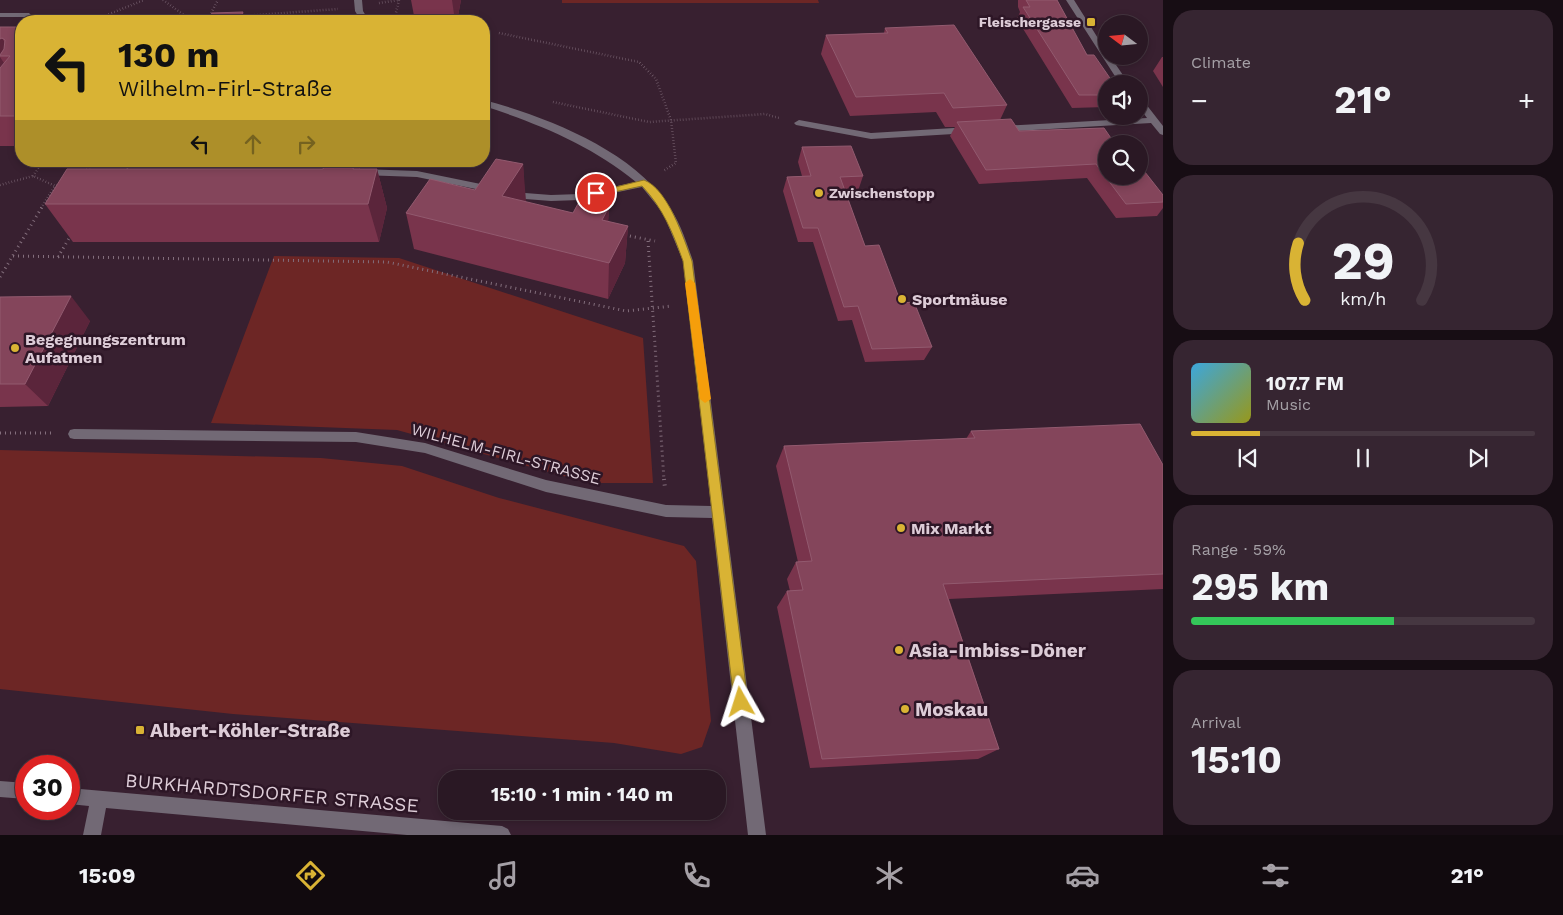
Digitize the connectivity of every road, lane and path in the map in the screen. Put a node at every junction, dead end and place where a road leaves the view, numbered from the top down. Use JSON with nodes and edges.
{"nodes":[{"id":1,"x":144,"y":0,"type":"edge"},
{"id":2,"x":163,"y":0,"type":"edge"},
{"id":3,"x":218,"y":0,"type":"edge"},
{"id":4,"x":399,"y":0,"type":"edge"},
{"id":5,"x":1070,"y":0,"type":"edge"},
{"id":6,"x":358,"y":3,"type":"edge"},
{"id":7,"x":0,"y":15,"type":"edge"},
{"id":8,"x":107,"y":15,"type":"edge"},
{"id":9,"x":182,"y":15,"type":"edge"},
{"id":10,"x":210,"y":15,"type":"edge"},
{"id":11,"x":275,"y":15,"type":"edge"},
{"id":12,"x":363,"y":15,"type":"edge"},
{"id":13,"x":395,"y":15,"type":"edge"},
{"id":14,"x":15,"y":16,"type":"edge"},
{"id":15,"x":499,"y":34,"type":"dead end"},
{"id":16,"x":1119,"y":75,"type":"edge"},
{"id":17,"x":552,"y":102,"type":"dead end"},
{"id":18,"x":490,"y":105,"type":"edge"},
{"id":19,"x":1148,"y":112,"type":"edge"},
{"id":20,"x":671,"y":120,"type":"junction"},
{"id":21,"x":1154,"y":120,"type":"junction"},
{"id":22,"x":798,"y":124,"type":"joint"},
{"id":23,"x":1163,"y":132,"type":"edge"},
{"id":24,"x":39,"y":167,"type":"edge"},
{"id":25,"x":89,"y":167,"type":"edge"},
{"id":26,"x":126,"y":167,"type":"edge"},
{"id":27,"x":352,"y":172,"type":"edge"},
{"id":28,"x":130,"y":173,"type":"edge"},
{"id":29,"x":82,"y":174,"type":"edge"},
{"id":30,"x":33,"y":176,"type":"junction"},
{"id":31,"x":644,"y":182,"type":"junction"},
{"id":32,"x":62,"y":184,"type":"edge"},
{"id":33,"x":0,"y":185,"type":"edge"},
{"id":34,"x":54,"y":186,"type":"junction"},
{"id":35,"x":72,"y":232,"type":"edge"},
{"id":36,"x":621,"y":234,"type":"edge"},
{"id":37,"x":648,"y":241,"type":"junction"},
{"id":38,"x":681,"y":242,"type":"junction"},
{"id":39,"x":13,"y":256,"type":"junction"},
{"id":40,"x":58,"y":256,"type":"junction"},
{"id":41,"x":0,"y":277,"type":"edge"},
{"id":42,"x":693,"y":303,"type":"junction"},
{"id":43,"x":653,"y":308,"type":"junction"},
{"id":44,"x":0,"y":433,"type":"edge"},
{"id":45,"x":74,"y":434,"type":"joint"},
{"id":46,"x":666,"y":511,"type":"junction"},
{"id":47,"x":719,"y":512,"type":"junction"},
{"id":48,"x":0,"y":789,"type":"edge"},
{"id":49,"x":15,"y":791,"type":"edge"},
{"id":50,"x":80,"y":797,"type":"edge"},
{"id":51,"x":99,"y":799,"type":"junction"},
{"id":52,"x":92,"y":835,"type":"edge"},
{"id":53,"x":502,"y":835,"type":"edge"},
{"id":54,"x":757,"y":835,"type":"edge"}],
"edges":[{"from":1,"to":8,"type":"path"},
{"from":2,"to":9,"type":"path"},
{"from":3,"to":10,"type":"path"},
{"from":4,"to":13,"type":"path"},
{"from":5,"to":16,"type":"street"},
{"from":6,"to":11,"type":"path"},
{"from":6,"to":12,"type":"street"},
{"from":7,"to":14,"type":"street"},
{"from":15,"to":20,"type":"path"},
{"from":17,"to":20,"type":"path"},
{"from":18,"to":31,"type":"street"},
{"from":19,"to":21,"type":"street"},
{"from":20,"to":22,"type":"path"},
{"from":20,"to":31,"type":"path"},
{"from":21,"to":22,"type":"street"},
{"from":21,"to":23,"type":"street"},
{"from":24,"to":30,"type":"path"},
{"from":25,"to":29,"type":"path"},
{"from":26,"to":28,"type":"path"},
{"from":27,"to":31,"type":"street"},
{"from":30,"to":33,"type":"path"},
{"from":30,"to":34,"type":"path"},
{"from":31,"to":38,"type":"street"},
{"from":32,"to":34,"type":"path"},
{"from":34,"to":39,"type":"path"},
{"from":35,"to":40,"type":"path"},
{"from":36,"to":37,"type":"path"},
{"from":37,"to":38,"type":"path"},
{"from":37,"to":43,"type":"path"},
{"from":38,"to":42,"type":"street"},
{"from":39,"to":40,"type":"path"},
{"from":39,"to":41,"type":"path"},
{"from":40,"to":43,"type":"path"},
{"from":42,"to":43,"type":"path"},
{"from":42,"to":47,"type":"street"},
{"from":43,"to":46,"type":"path"},
{"from":44,"to":45,"type":"path"},
{"from":45,"to":46,"type":"street","name":"WILHELM-FIRL-STRASSE"},
{"from":46,"to":47,"type":"street","name":"WILHELM-FIRL-STRASSE"},
{"from":47,"to":54,"type":"street"},
{"from":48,"to":49,"type":"street"},
{"from":50,"to":51,"type":"street","name":"BURKHARDTSDORFER STRASSE"},
{"from":51,"to":52,"type":"street"},
{"from":51,"to":53,"type":"street","name":"BURKHARDTSDORFER STRASSE"}]}
